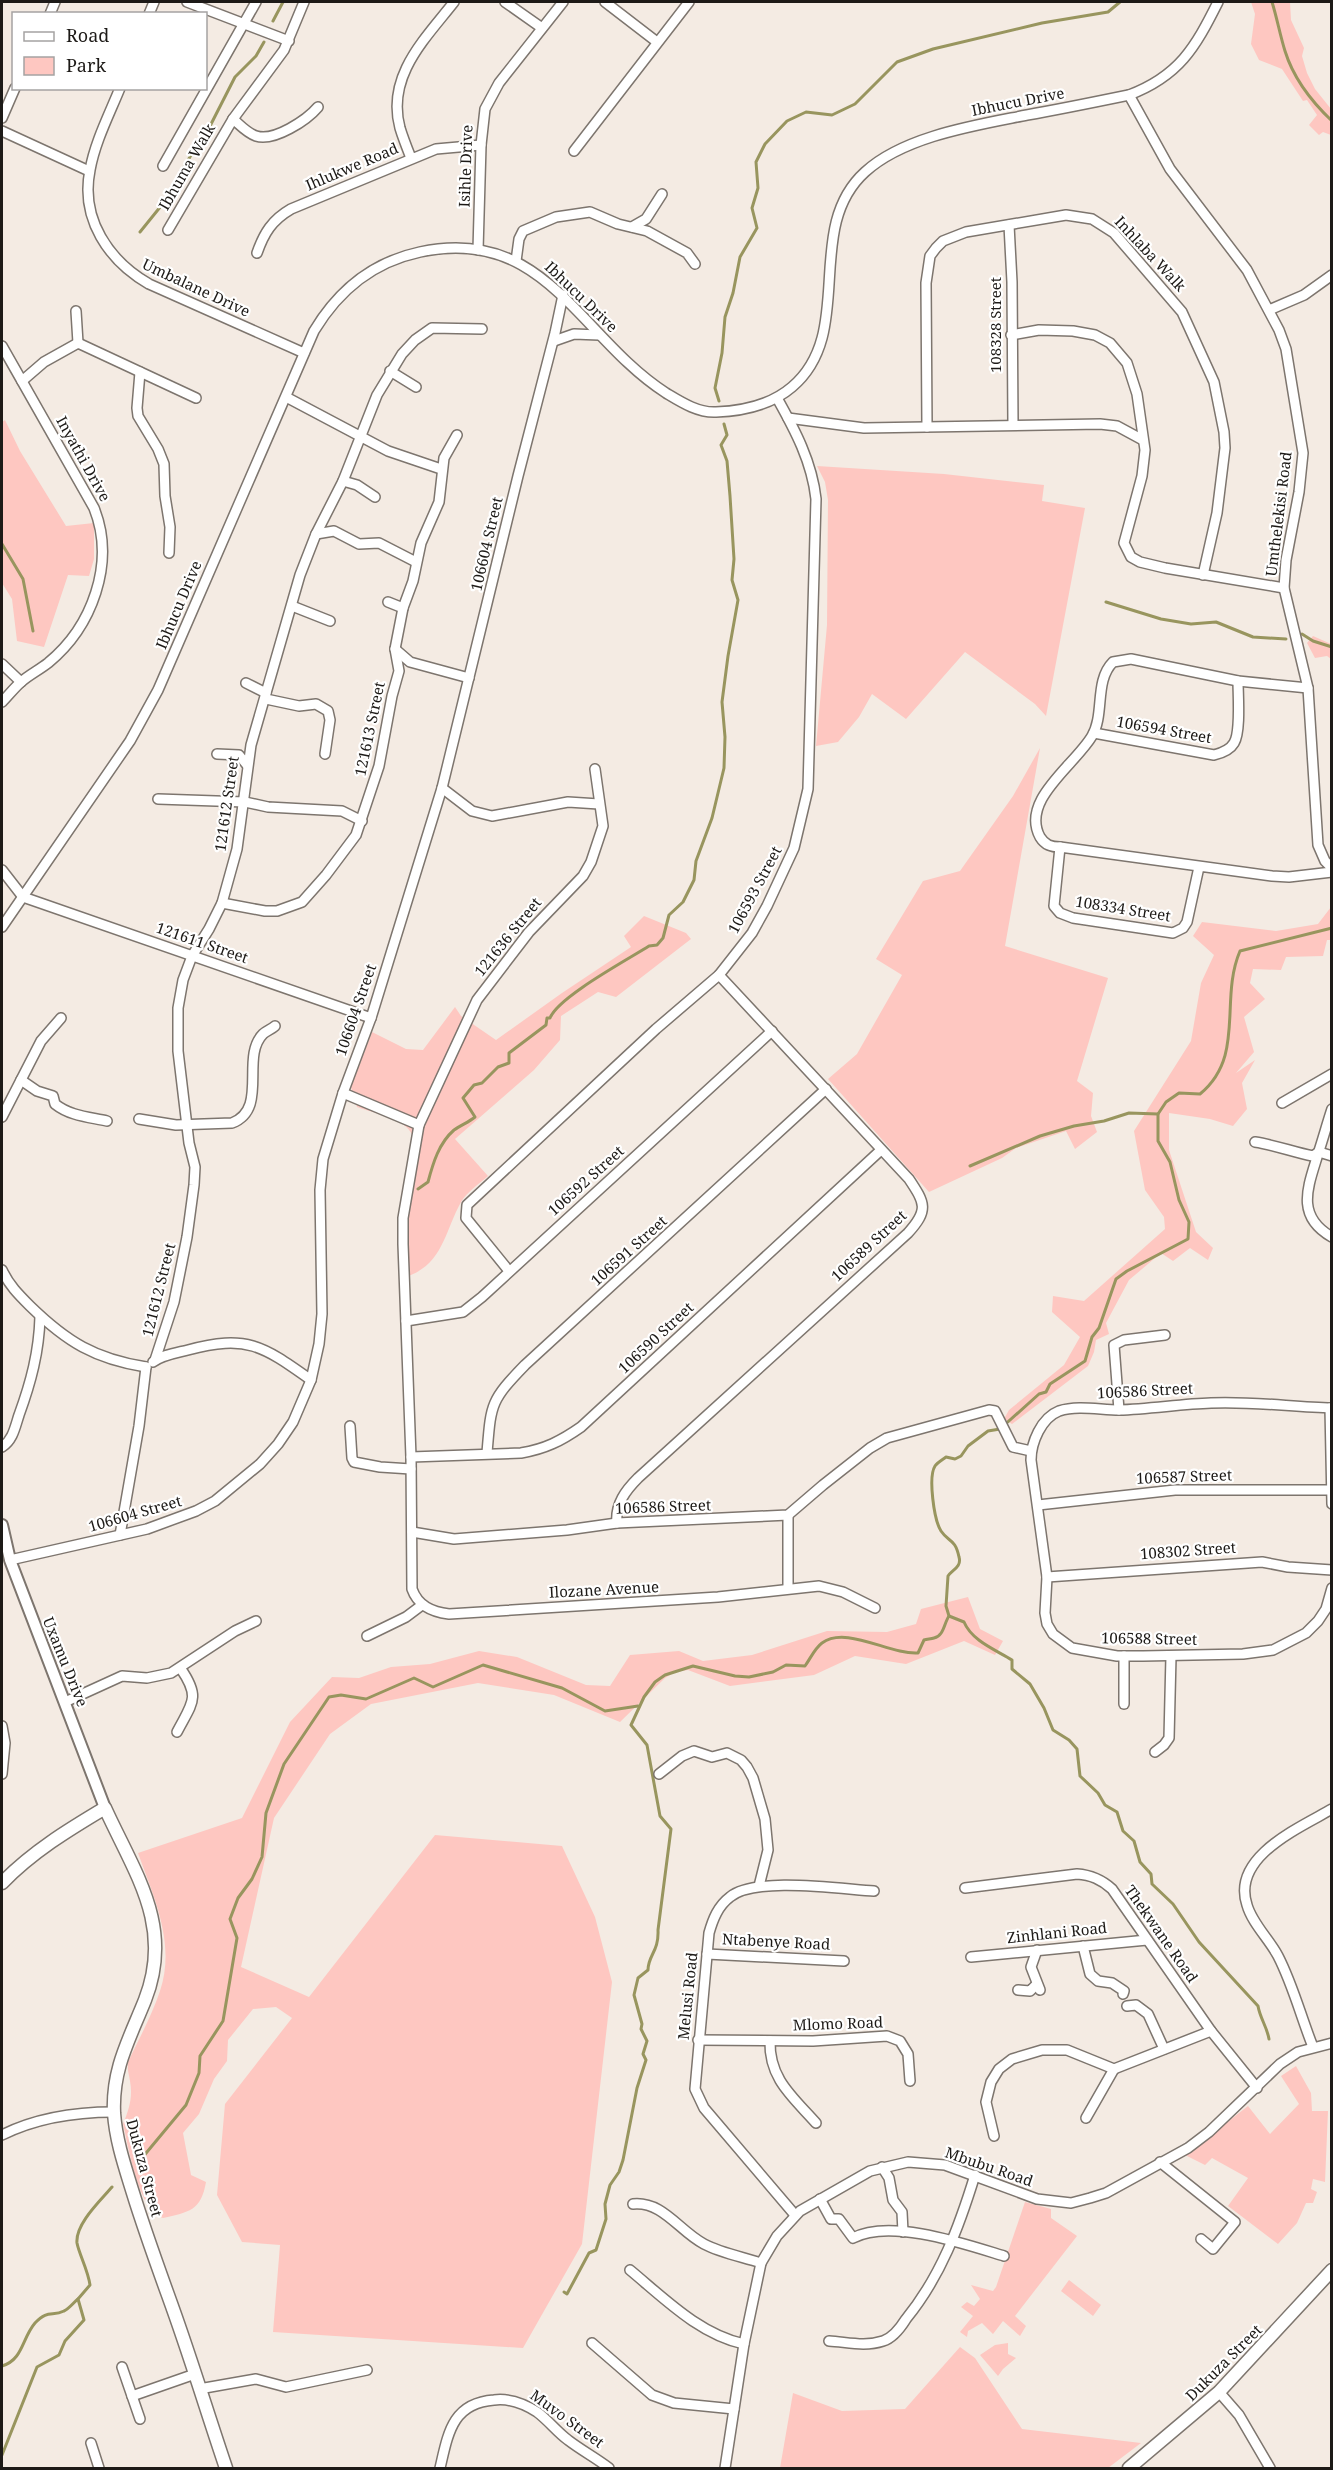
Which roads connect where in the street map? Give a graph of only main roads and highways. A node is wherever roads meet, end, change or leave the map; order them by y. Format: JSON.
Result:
{"nodes":[{"id":1,"x":2,"y":1882,"type":"edge"},
{"id":2,"x":1332,"y":2270,"type":"edge"},
{"id":3,"x":1129,"y":2468,"type":"edge"},
{"id":4,"x":226,"y":2469,"type":"edge"}],
"edges":[{"from":1,"to":4,"type":"main road","name":"Dukuza Street"},
{"from":2,"to":3,"type":"main road","name":"Dukuza Street"}]}
